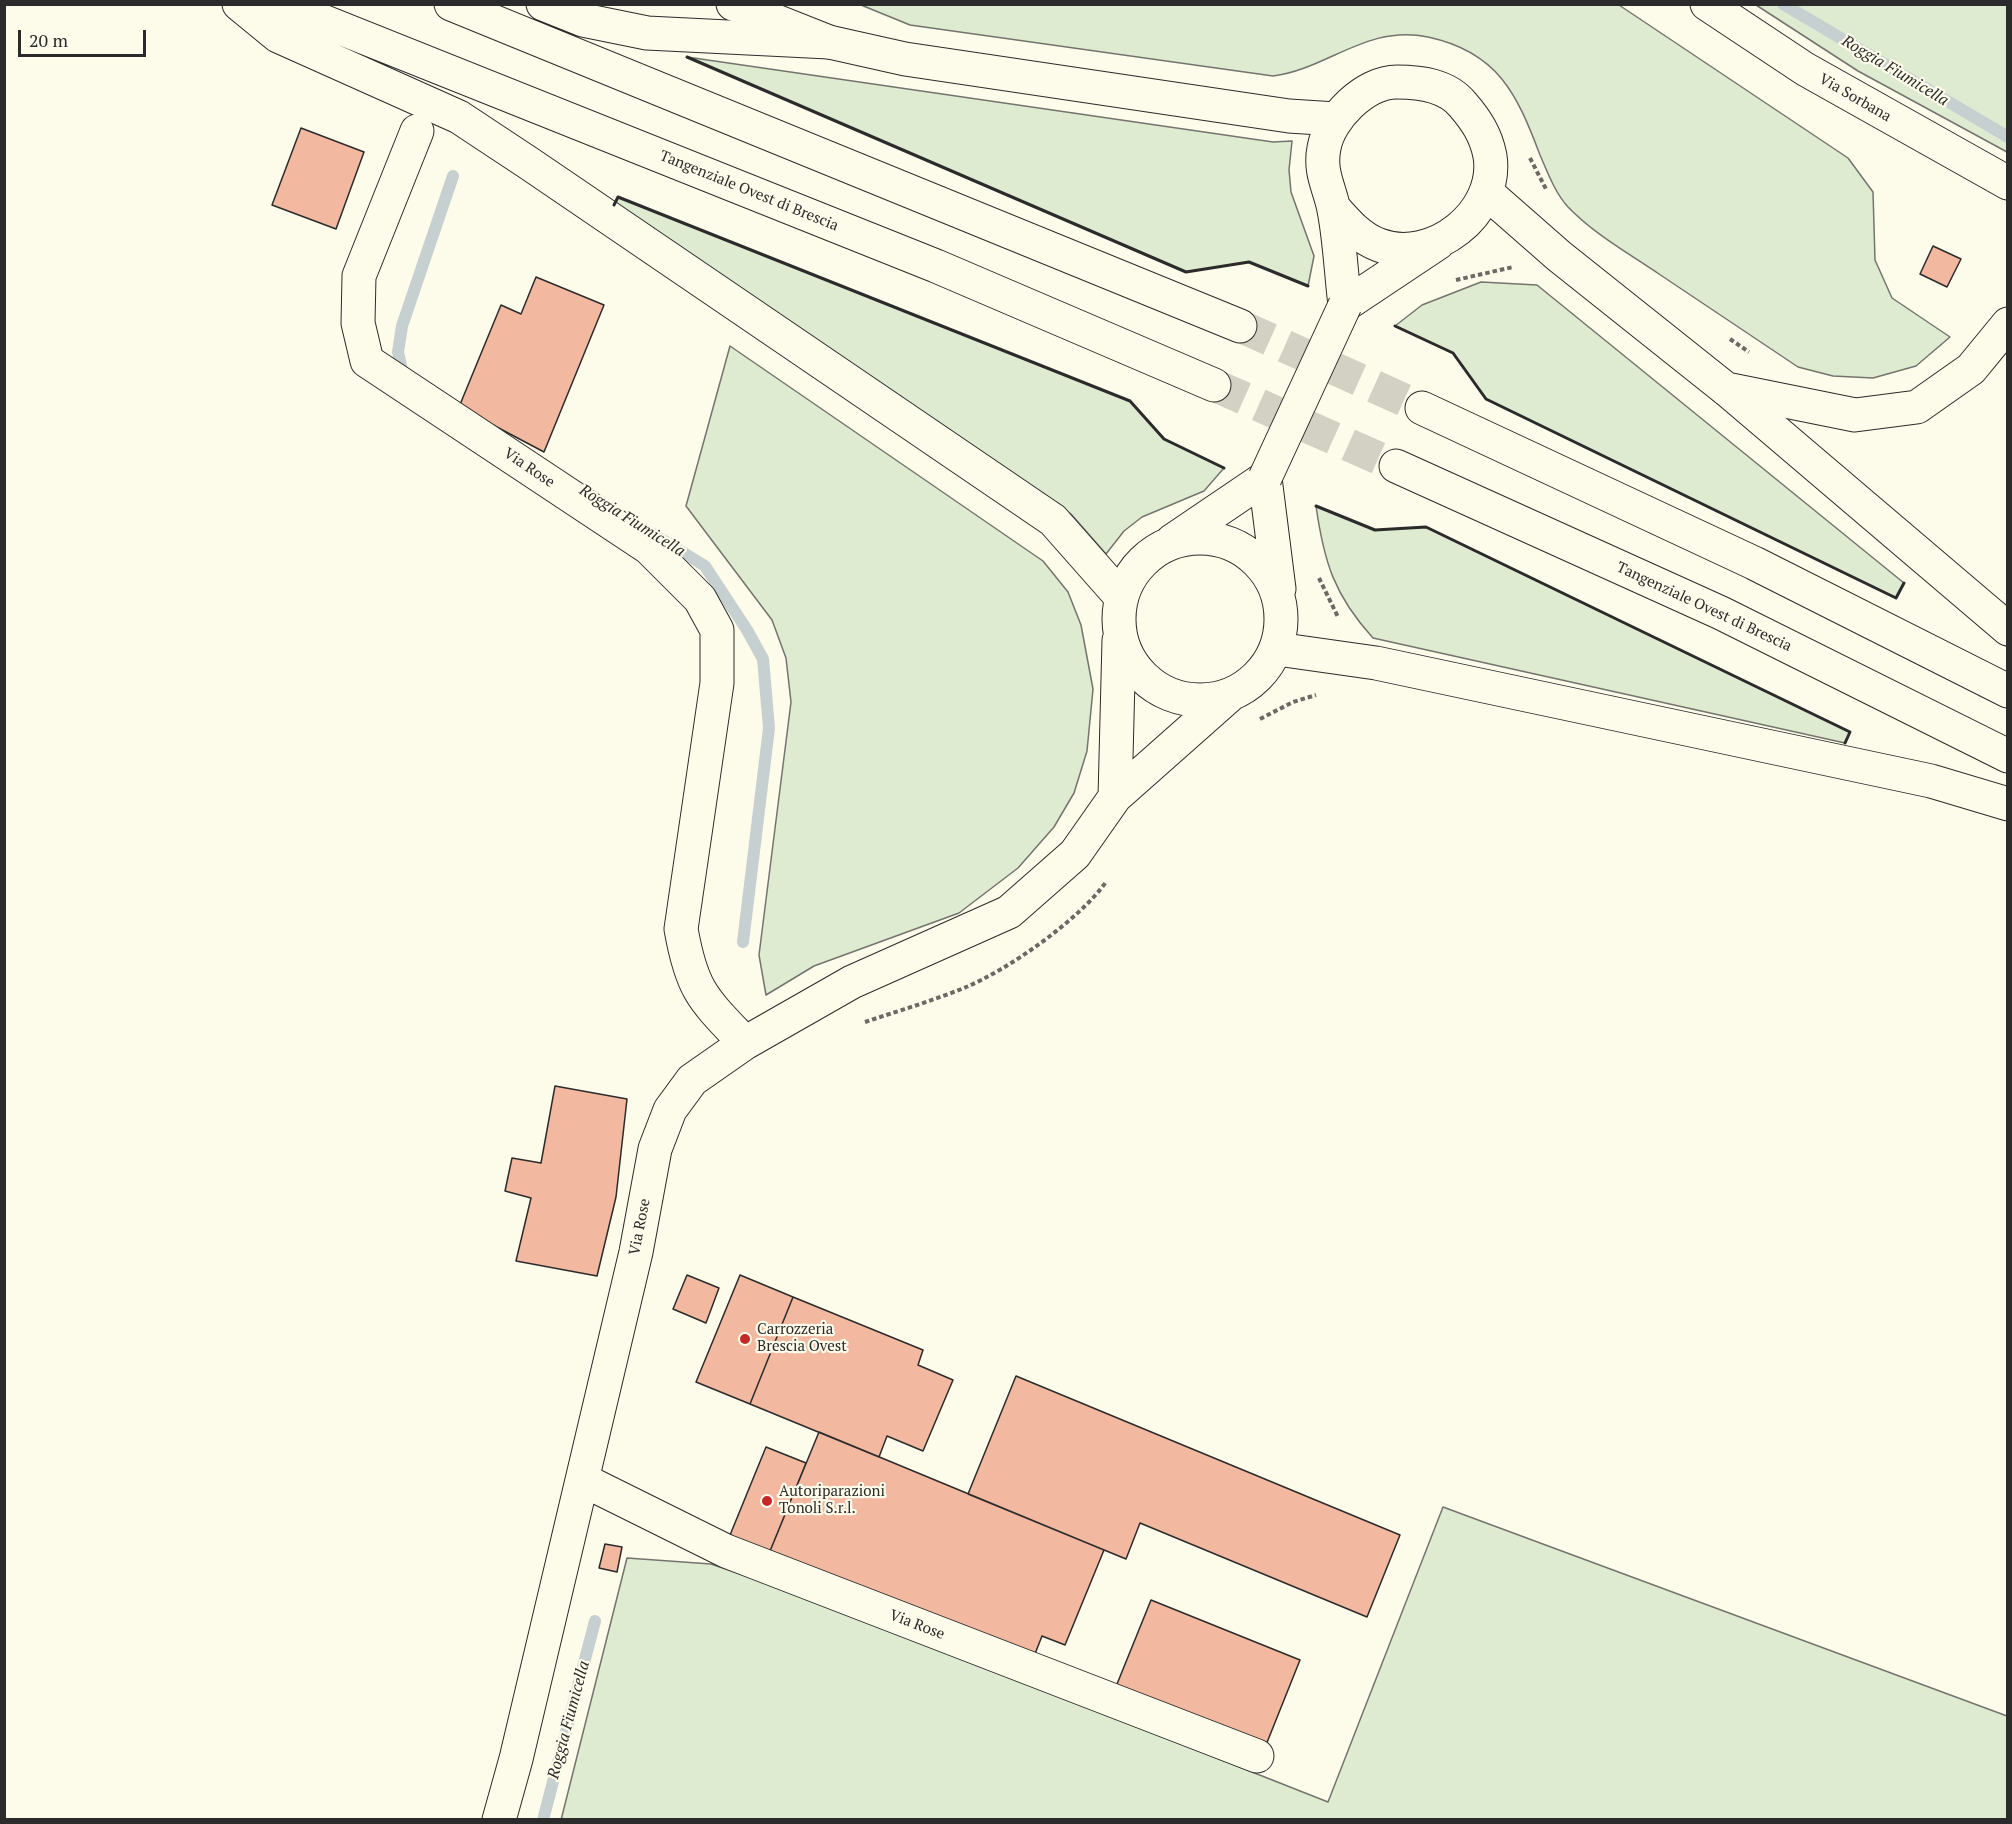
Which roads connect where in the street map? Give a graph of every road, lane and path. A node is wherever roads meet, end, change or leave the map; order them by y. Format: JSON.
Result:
{"nodes":[{"id":1,"x":239,"y":4,"type":"edge"},
{"id":2,"x":280,"y":4,"type":"edge"},
{"id":3,"x":451,"y":4,"type":"edge"},
{"id":4,"x":543,"y":4,"type":"edge"},
{"id":5,"x":733,"y":4,"type":"edge"},
{"id":6,"x":1707,"y":4,"type":"edge"},
{"id":7,"x":829,"y":42,"type":"junction"},
{"id":8,"x":1336,"y":119,"type":"junction"},
{"id":9,"x":417,"y":131,"type":"dead end"},
{"id":10,"x":2007,"y":183,"type":"edge"},
{"id":11,"x":1486,"y":192,"type":"junction"},
{"id":12,"x":1334,"y":208,"type":"junction"},
{"id":13,"x":1438,"y":243,"type":"junction"},
{"id":14,"x":1546,"y":244,"type":"junction"},
{"id":15,"x":1447,"y":282,"type":"dead end"},
{"id":16,"x":1345,"y":305,"type":"junction"},
{"id":17,"x":2007,"y":324,"type":"edge"},
{"id":18,"x":1240,"y":326,"type":"tunnel mouth"},
{"id":19,"x":1214,"y":385,"type":"tunnel mouth"},
{"id":20,"x":1726,"y":389,"type":"junction"},
{"id":21,"x":1422,"y":408,"type":"tunnel mouth"},
{"id":22,"x":1396,"y":466,"type":"tunnel mouth"},
{"id":23,"x":1265,"y":478,"type":"junction"},
{"id":24,"x":1168,"y":544,"type":"junction"},
{"id":25,"x":1121,"y":597,"type":"junction"},
{"id":26,"x":1282,"y":609,"type":"junction"},
{"id":27,"x":2007,"y":629,"type":"edge"},
{"id":28,"x":1120,"y":634,"type":"junction"},
{"id":29,"x":1277,"y":649,"type":"junction"},
{"id":30,"x":2007,"y":691,"type":"edge"},
{"id":31,"x":1229,"y":696,"type":"junction"},
{"id":32,"x":2007,"y":756,"type":"edge"},
{"id":33,"x":1115,"y":797,"type":"junction"},
{"id":34,"x":2007,"y":804,"type":"edge"},
{"id":35,"x":745,"y":1043,"type":"junction"},
{"id":36,"x":583,"y":1480,"type":"junction"},
{"id":37,"x":1257,"y":1756,"type":"dead end"},
{"id":38,"x":499,"y":1820,"type":"edge"}],
"edges":[{"from":1,"to":25,"type":"main road"},
{"from":2,"to":19,"type":"main road","name":"Tangenziale Ovest di Brescia"},
{"from":3,"to":18,"type":"main road"},
{"from":4,"to":7,"type":"main road"},
{"from":5,"to":7,"type":"main road"},
{"from":6,"to":10,"type":"main road","name":"Via Sorbana"},
{"from":7,"to":8,"type":"main road"},
{"from":8,"to":11,"type":"main road"},
{"from":8,"to":12,"type":"main road"},
{"from":9,"to":35,"type":"main road","name":"Via Rose"},
{"from":11,"to":13,"type":"main road"},
{"from":11,"to":14,"type":"main road"},
{"from":12,"to":13,"type":"main road"},
{"from":12,"to":16,"type":"main road"},
{"from":13,"to":16,"type":"main road"},
{"from":14,"to":15,"type":"path"},
{"from":14,"to":20,"type":"main road"},
{"from":16,"to":23,"type":"main road","bridge":true},
{"from":17,"to":20,"type":"main road"},
{"from":20,"to":27,"type":"main road"},
{"from":21,"to":30,"type":"main road"},
{"from":22,"to":32,"type":"main road","name":"Tangenziale Ovest di Brescia"},
{"from":23,"to":24,"type":"main road"},
{"from":23,"to":26,"type":"main road"},
{"from":24,"to":25,"type":"main road"},
{"from":24,"to":26,"type":"main road"},
{"from":25,"to":28,"type":"main road"},
{"from":26,"to":29,"type":"main road"},
{"from":28,"to":31,"type":"main road"},
{"from":28,"to":33,"type":"main road"},
{"from":29,"to":31,"type":"main road"},
{"from":29,"to":34,"type":"main road"},
{"from":31,"to":33,"type":"main road","name":"Via Rose"},
{"from":33,"to":35,"type":"main road","name":"Via Rose"},
{"from":35,"to":36,"type":"main road","name":"Via Rose"},
{"from":36,"to":37,"type":"main road","name":"Via Rose"},
{"from":36,"to":38,"type":"main road","name":"Via Rose"}]}
